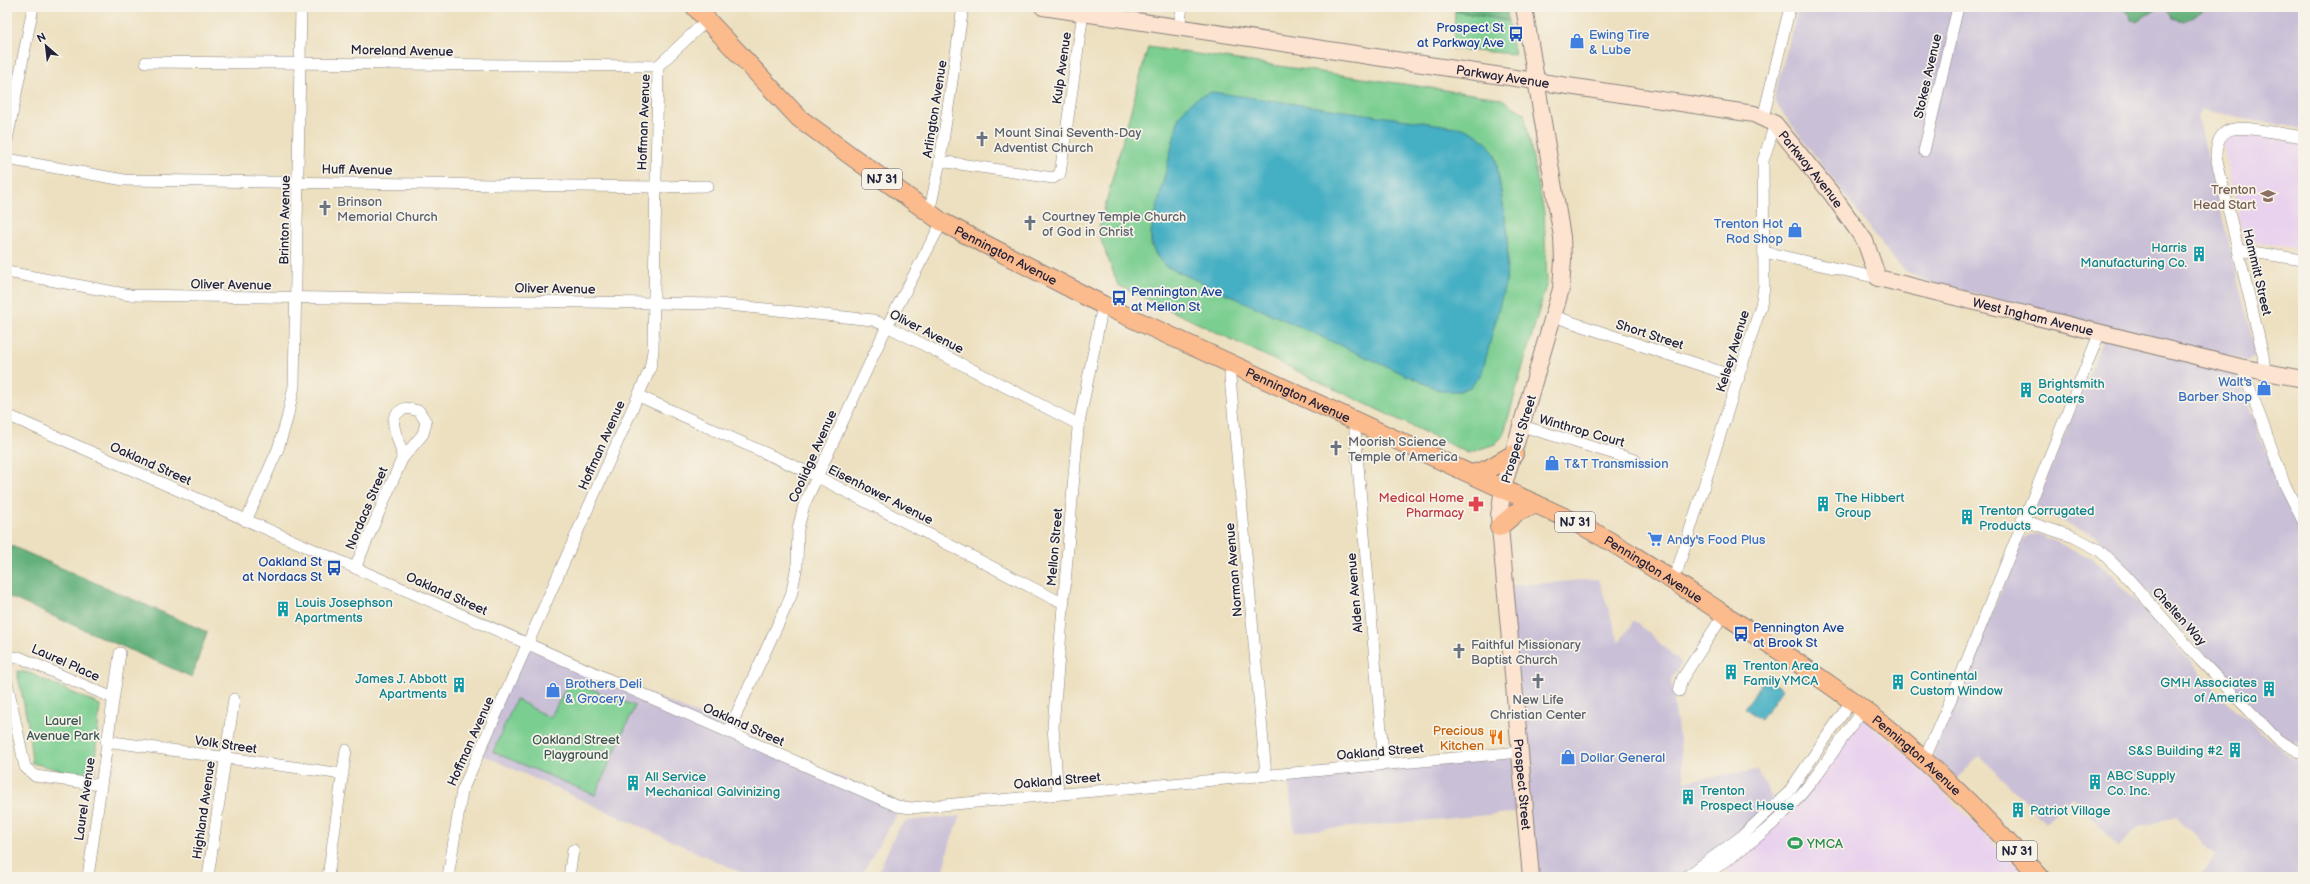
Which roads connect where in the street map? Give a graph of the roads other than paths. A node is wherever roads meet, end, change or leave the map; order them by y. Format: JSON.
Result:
{"nodes":[{"id":1,"x":32,"y":7,"type":"edge"},
{"id":2,"x":301,"y":7,"type":"edge"},
{"id":3,"x":695,"y":7,"type":"edge"},
{"id":4,"x":963,"y":7,"type":"edge"},
{"id":5,"x":1043,"y":7,"type":"edge"},
{"id":6,"x":1182,"y":7,"type":"edge"},
{"id":7,"x":1524,"y":7,"type":"edge"},
{"id":8,"x":1790,"y":7,"type":"edge"},
{"id":9,"x":1958,"y":7,"type":"edge"},
{"id":10,"x":1082,"y":13,"type":"junction"},
{"id":11,"x":707,"y":20,"type":"junction"},
{"id":12,"x":1179,"y":28,"type":"junction"},
{"id":13,"x":146,"y":62,"type":"dead end"},
{"id":14,"x":300,"y":63,"type":"junction"},
{"id":15,"x":658,"y":66,"type":"junction"},
{"id":16,"x":1536,"y":81,"type":"junction"},
{"id":17,"x":1769,"y":121,"type":"junction"},
{"id":18,"x":2303,"y":137,"type":"edge"},
{"id":19,"x":7,"y":140,"type":"edge"},
{"id":20,"x":1924,"y":152,"type":"dead end"},
{"id":21,"x":7,"y":159,"type":"edge"},
{"id":22,"x":940,"y":161,"type":"junction"},
{"id":23,"x":298,"y":182,"type":"junction"},
{"id":24,"x":708,"y":186,"type":"dead end"},
{"id":25,"x":655,"y":187,"type":"junction"},
{"id":26,"x":936,"y":218,"type":"junction"},
{"id":27,"x":2239,"y":250,"type":"junction"},
{"id":28,"x":1764,"y":252,"type":"junction"},
{"id":29,"x":2303,"y":260,"type":"edge"},
{"id":30,"x":7,"y":272,"type":"edge"},
{"id":31,"x":1878,"y":278,"type":"junction"},
{"id":32,"x":296,"y":299,"type":"junction"},
{"id":33,"x":654,"y":304,"type":"junction"},
{"id":34,"x":1103,"y":305,"type":"junction"},
{"id":35,"x":1553,"y":316,"type":"junction"},
{"id":36,"x":887,"y":326,"type":"junction"},
{"id":37,"x":2100,"y":332,"type":"junction"},
{"id":38,"x":1231,"y":364,"type":"junction"},
{"id":39,"x":2242,"y":367,"type":"junction"},
{"id":40,"x":2265,"y":372,"type":"junction"},
{"id":41,"x":1739,"y":378,"type":"junction"},
{"id":42,"x":2303,"y":379,"type":"edge"},
{"id":43,"x":638,"y":396,"type":"junction"},
{"id":44,"x":7,"y":415,"type":"edge"},
{"id":45,"x":1354,"y":420,"type":"junction"},
{"id":46,"x":1078,"y":424,"type":"junction"},
{"id":47,"x":1522,"y":426,"type":"junction"},
{"id":48,"x":1514,"y":454,"type":"junction"},
{"id":49,"x":402,"y":459,"type":"dead end"},
{"id":50,"x":1635,"y":460,"type":"dead end"},
{"id":51,"x":1472,"y":474,"type":"junction"},
{"id":52,"x":816,"y":476,"type":"junction"},
{"id":53,"x":1503,"y":488,"type":"junction"},
{"id":54,"x":1536,"y":504,"type":"junction"},
{"id":55,"x":2022,"y":520,"type":"junction"},
{"id":56,"x":246,"y":521,"type":"junction"},
{"id":57,"x":2303,"y":521,"type":"edge"},
{"id":58,"x":1499,"y":527,"type":"junction"},
{"id":59,"x":355,"y":568,"type":"junction"},
{"id":60,"x":1672,"y":579,"type":"junction"},
{"id":61,"x":1064,"y":602,"type":"junction"},
{"id":62,"x":1724,"y":614,"type":"junction"},
{"id":63,"x":528,"y":645,"type":"junction"},
{"id":64,"x":120,"y":653,"type":"dead end"},
{"id":65,"x":7,"y":658,"type":"edge"},
{"id":66,"x":7,"y":682,"type":"edge"},
{"id":67,"x":1679,"y":691,"type":"dead end"},
{"id":68,"x":113,"y":698,"type":"junction"},
{"id":69,"x":234,"y":699,"type":"dead end"},
{"id":70,"x":1857,"y":704,"type":"junction"},
{"id":71,"x":728,"y":732,"type":"junction"},
{"id":72,"x":106,"y":741,"type":"junction"},
{"id":73,"x":346,"y":750,"type":"dead end"},
{"id":74,"x":1520,"y":752,"type":"junction"},
{"id":75,"x":2303,"y":754,"type":"edge"},
{"id":76,"x":225,"y":758,"type":"junction"},
{"id":77,"x":1924,"y":760,"type":"junction"},
{"id":78,"x":1384,"y":764,"type":"junction"},
{"id":79,"x":342,"y":774,"type":"junction"},
{"id":80,"x":1266,"y":775,"type":"junction"},
{"id":81,"x":100,"y":785,"type":"junction"},
{"id":82,"x":1058,"y":794,"type":"junction"},
{"id":83,"x":573,"y":850,"type":"dead end"},
{"id":84,"x":88,"y":877,"type":"edge"},
{"id":85,"x":208,"y":877,"type":"edge"},
{"id":86,"x":328,"y":877,"type":"edge"},
{"id":87,"x":448,"y":877,"type":"edge"},
{"id":88,"x":569,"y":877,"type":"edge"},
{"id":89,"x":1531,"y":877,"type":"edge"},
{"id":90,"x":1686,"y":877,"type":"edge"},
{"id":91,"x":1703,"y":877,"type":"edge"},
{"id":92,"x":2040,"y":877,"type":"edge"}],
"edges":[{"from":1,"to":19,"type":"street"},
{"from":2,"to":14,"type":"street","name":"Brinton Avenue"},
{"from":3,"to":11,"type":"main road","name":"Pennington Avenue","number":"NJ 31"},
{"from":4,"to":22,"type":"street","name":"Arlington Avenue"},
{"from":5,"to":10,"type":"street","name":"Parkway Avenue"},
{"from":6,"to":12,"type":"street"},
{"from":7,"to":16,"type":"street","name":"Prospect Street"},
{"from":8,"to":17,"type":"street","name":"Kelsey Avenue"},
{"from":9,"to":20,"type":"street","name":"Stokes Avenue"},
{"from":10,"to":12,"type":"street","name":"Parkway Avenue"},
{"from":10,"to":22,"type":"street","name":"Kulp Avenue"},
{"from":11,"to":15,"type":"street","name":"Hoffman Avenue"},
{"from":11,"to":26,"type":"main road","name":"Pennington Avenue","number":"NJ 31"},
{"from":12,"to":16,"type":"street","name":"Parkway Avenue"},
{"from":13,"to":14,"type":"street","name":"Moreland Avenue"},
{"from":14,"to":15,"type":"street","name":"Moreland Avenue"},
{"from":14,"to":23,"type":"street","name":"Brinton Avenue"},
{"from":15,"to":25,"type":"street","name":"Hoffman Avenue"},
{"from":16,"to":17,"type":"street","name":"Parkway Avenue"},
{"from":16,"to":35,"type":"street","name":"Prospect Street"},
{"from":17,"to":28,"type":"street","name":"Kelsey Avenue"},
{"from":17,"to":31,"type":"street","name":"Parkway Avenue"},
{"from":18,"to":27,"type":"street","name":"Hammitt Street"},
{"from":21,"to":23,"type":"street","name":"Huff Avenue"},
{"from":22,"to":26,"type":"street","name":"Arlington Avenue"},
{"from":23,"to":25,"type":"street","name":"Huff Avenue"},
{"from":23,"to":32,"type":"street","name":"Brinton Avenue"},
{"from":24,"to":25,"type":"street","name":"Huff Avenue"},
{"from":25,"to":33,"type":"street","name":"Hoffman Avenue"},
{"from":26,"to":34,"type":"main road","name":"Pennington Avenue","number":"NJ 31"},
{"from":26,"to":36,"type":"street","name":"Coolidge Avenue"},
{"from":27,"to":29,"type":"street"},
{"from":27,"to":40,"type":"street","name":"Hammitt Street"},
{"from":28,"to":31,"type":"street","name":"West Ingham Avenue"},
{"from":28,"to":41,"type":"street","name":"Kelsey Avenue"},
{"from":30,"to":32,"type":"street","name":"Oliver Avenue"},
{"from":31,"to":37,"type":"street","name":"West Ingham Avenue"},
{"from":32,"to":33,"type":"street","name":"Oliver Avenue"},
{"from":32,"to":56,"type":"street","name":"Brinton Avenue"},
{"from":33,"to":36,"type":"street","name":"Oliver Avenue"},
{"from":33,"to":43,"type":"street","name":"Hoffman Avenue"},
{"from":34,"to":38,"type":"main road","name":"Pennington Avenue","number":"NJ 31"},
{"from":34,"to":46,"type":"street","name":"Mellon Street"},
{"from":35,"to":41,"type":"street","name":"Short Street"},
{"from":35,"to":47,"type":"street","name":"Prospect Street"},
{"from":36,"to":46,"type":"street","name":"Oliver Avenue"},
{"from":36,"to":52,"type":"street","name":"Coolidge Avenue"},
{"from":37,"to":39,"type":"street","name":"West Ingham Avenue"},
{"from":37,"to":55,"type":"street"},
{"from":38,"to":45,"type":"main road","name":"Pennington Avenue","number":"NJ 31"},
{"from":38,"to":80,"type":"street","name":"Norman Avenue"},
{"from":39,"to":40,"type":"street","name":"West Ingham Avenue"},
{"from":39,"to":57,"type":"street"},
{"from":40,"to":42,"type":"street","name":"West Ingham Avenue"},
{"from":41,"to":60,"type":"street","name":"Kelsey Avenue"},
{"from":43,"to":52,"type":"street","name":"Eisenhower Avenue"},
{"from":43,"to":63,"type":"street","name":"Hoffman Avenue"},
{"from":44,"to":56,"type":"street","name":"Oakland Street"},
{"from":45,"to":51,"type":"main road","name":"Pennington Avenue","number":"NJ 31"},
{"from":45,"to":78,"type":"street","name":"Alden Avenue"},
{"from":46,"to":61,"type":"street","name":"Mellon Street"},
{"from":47,"to":48,"type":"street","name":"Prospect Street"},
{"from":47,"to":50,"type":"street","name":"Winthrop Court"},
{"from":48,"to":51,"type":"main road"},
{"from":48,"to":53,"type":"street","name":"Prospect Street"},
{"from":49,"to":59,"type":"street","name":"Nordacs Street"},
{"from":51,"to":53,"type":"main road","name":"Pennington Avenue","number":"NJ 31"},
{"from":52,"to":61,"type":"street","name":"Eisenhower Avenue"},
{"from":52,"to":71,"type":"street","name":"Coolidge Avenue"},
{"from":53,"to":54,"type":"main road","name":"Pennington Avenue","number":"NJ 31"},
{"from":53,"to":58,"type":"street","name":"Prospect Street"},
{"from":54,"to":58,"type":"main road"},
{"from":54,"to":60,"type":"main road","name":"Pennington Avenue","number":"NJ 31"},
{"from":55,"to":75,"type":"street","name":"Chelten Way"},
{"from":55,"to":77,"type":"street"},
{"from":56,"to":59,"type":"street","name":"Oakland Street"},
{"from":58,"to":74,"type":"street","name":"Prospect Street"},
{"from":59,"to":63,"type":"street","name":"Oakland Street"},
{"from":60,"to":62,"type":"main road","name":"Pennington Avenue","number":"NJ 31"},
{"from":61,"to":82,"type":"street","name":"Mellon Street"},
{"from":62,"to":67,"type":"street"},
{"from":62,"to":70,"type":"main road","name":"Pennington Avenue","number":"NJ 31"},
{"from":63,"to":71,"type":"street","name":"Oakland Street"},
{"from":63,"to":87,"type":"street","name":"Hoffman Avenue"},
{"from":64,"to":68,"type":"street","name":"Laurel Avenue"},
{"from":65,"to":68,"type":"street","name":"Laurel Place"},
{"from":66,"to":81,"type":"street"},
{"from":68,"to":72,"type":"street","name":"Laurel Avenue"},
{"from":69,"to":76,"type":"street","name":"Highland Avenue"},
{"from":70,"to":77,"type":"main road","name":"Pennington Avenue","number":"NJ 31"},
{"from":70,"to":90,"type":"street"},
{"from":70,"to":91,"type":"street"},
{"from":71,"to":82,"type":"street","name":"Oakland Street"},
{"from":72,"to":76,"type":"street","name":"Volk Street"},
{"from":72,"to":81,"type":"street","name":"Laurel Avenue"},
{"from":73,"to":79,"type":"street"},
{"from":74,"to":78,"type":"street","name":"Oakland Street"},
{"from":74,"to":89,"type":"street","name":"Prospect Street"},
{"from":76,"to":79,"type":"street","name":"Volk Street"},
{"from":76,"to":85,"type":"street","name":"Highland Avenue"},
{"from":77,"to":92,"type":"main road","name":"Pennington Avenue","number":"NJ 31"},
{"from":78,"to":80,"type":"street","name":"Oakland Street"},
{"from":79,"to":86,"type":"street"},
{"from":80,"to":82,"type":"street","name":"Oakland Street"},
{"from":81,"to":84,"type":"street","name":"Laurel Avenue"},
{"from":83,"to":88,"type":"street"}]}
